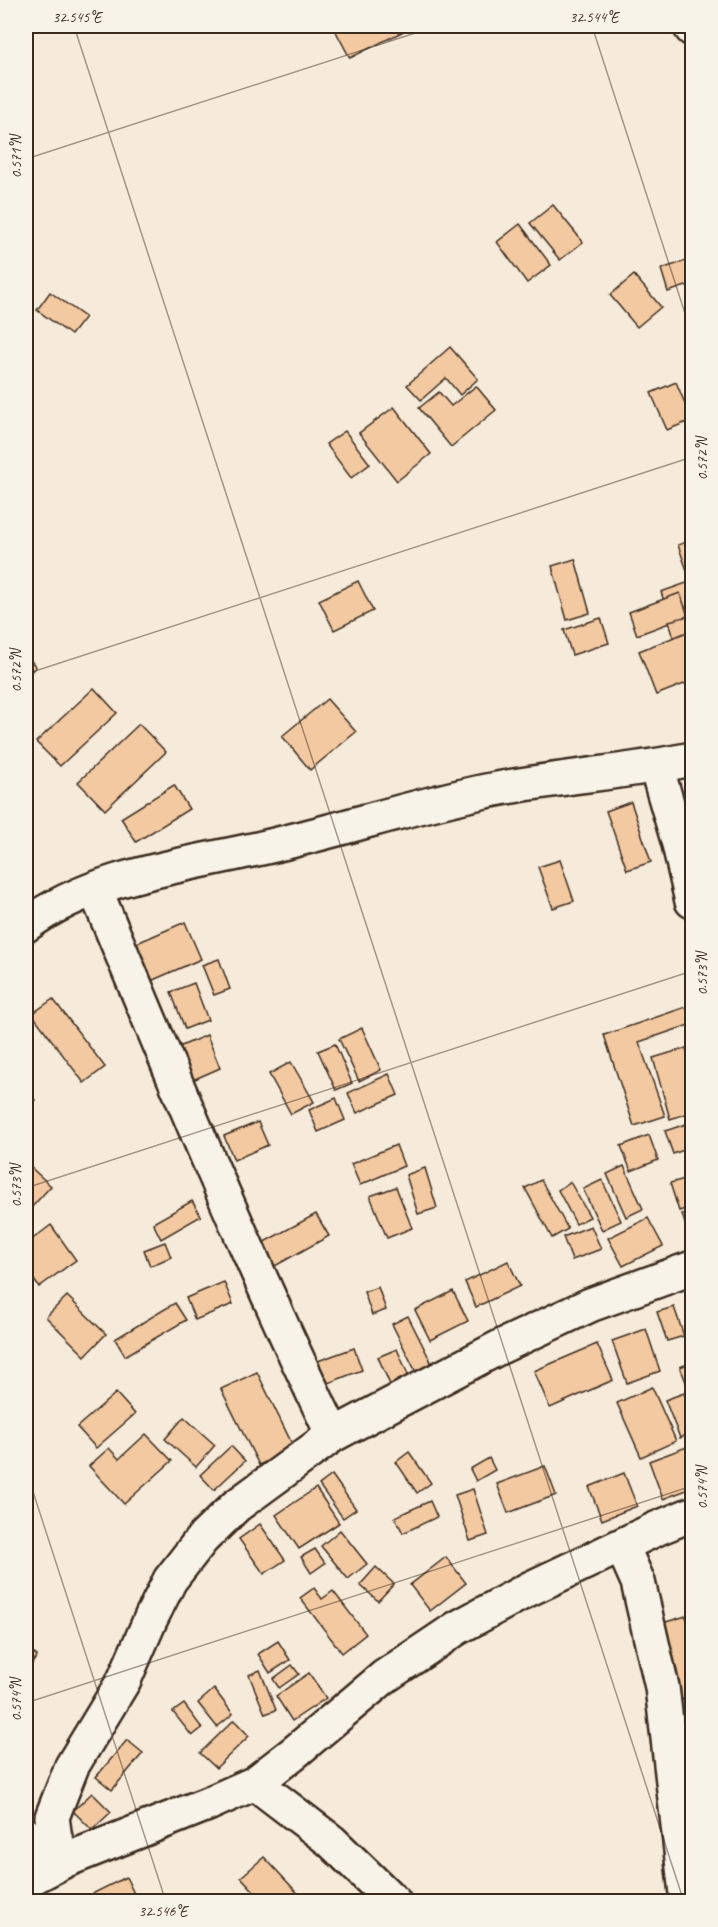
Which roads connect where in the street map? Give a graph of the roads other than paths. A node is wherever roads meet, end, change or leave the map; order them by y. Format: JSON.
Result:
{"nodes":[{"id":1,"x":693,"y":759,"type":"edge"},
{"id":2,"x":656,"y":766,"type":"junction"},
{"id":3,"x":95,"y":889,"type":"junction"},
{"id":4,"x":693,"y":901,"type":"edge"},
{"id":5,"x":26,"y":925,"type":"edge"},
{"id":6,"x":693,"y":1268,"type":"edge"},
{"id":7,"x":333,"y":1436,"type":"junction"},
{"id":8,"x":693,"y":1514,"type":"edge"},
{"id":9,"x":621,"y":1546,"type":"junction"},
{"id":10,"x":255,"y":1783,"type":"junction"},
{"id":11,"x":26,"y":1835,"type":"edge"},
{"id":12,"x":45,"y":1870,"type":"edge"},
{"id":13,"x":394,"y":1902,"type":"edge"},
{"id":14,"x":687,"y":1902,"type":"edge"}],
"edges":[{"from":1,"to":2,"type":"street"},
{"from":2,"to":3,"type":"street"},
{"from":2,"to":4,"type":"street"},
{"from":3,"to":5,"type":"street"},
{"from":3,"to":7,"type":"street"},
{"from":6,"to":7,"type":"street"},
{"from":7,"to":12,"type":"street"},
{"from":8,"to":9,"type":"street"},
{"from":9,"to":10,"type":"street"},
{"from":9,"to":14,"type":"street"},
{"from":10,"to":12,"type":"street"},
{"from":10,"to":13,"type":"street"},
{"from":11,"to":12,"type":"street"}]}
